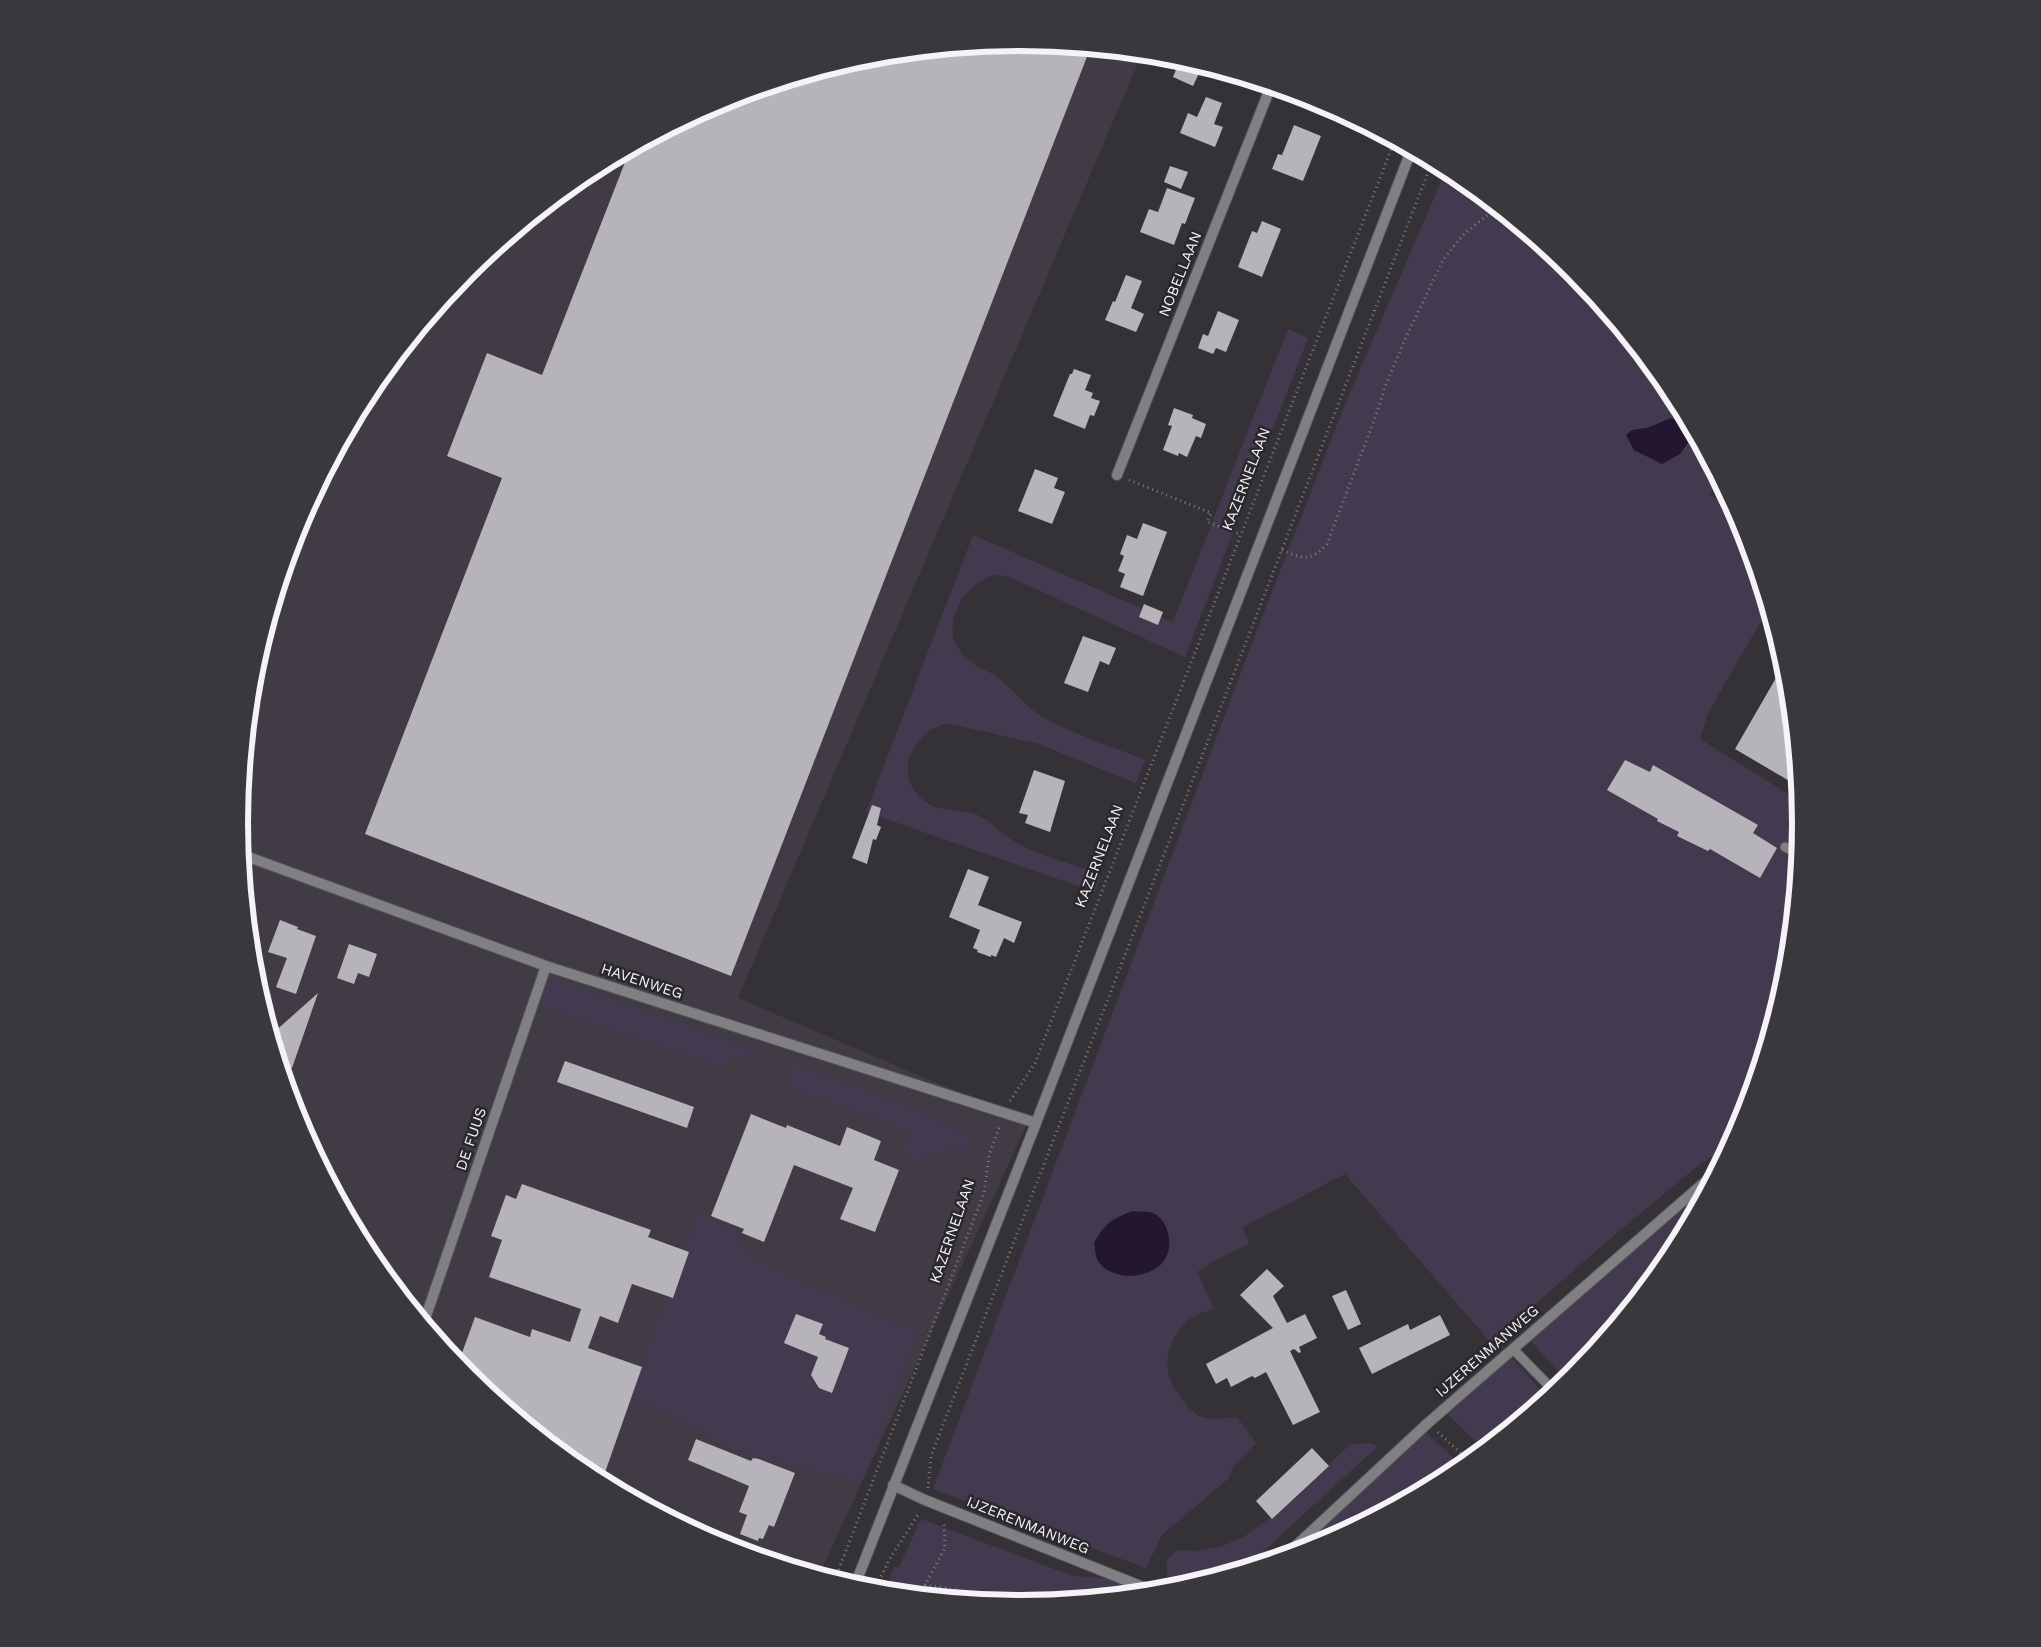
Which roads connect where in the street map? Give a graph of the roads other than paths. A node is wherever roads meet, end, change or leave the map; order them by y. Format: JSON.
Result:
{"nodes":[{"id":1,"x":1269,"y":92,"type":"edge"},
{"id":2,"x":1409,"y":156,"type":"edge"},
{"id":3,"x":1116,"y":475,"type":"road end"},
{"id":4,"x":1785,"y":847,"type":"dead end"},
{"id":5,"x":1792,"y":851,"type":"edge"},
{"id":6,"x":249,"y":857,"type":"edge"},
{"id":7,"x":546,"y":966,"type":"junction"},
{"id":8,"x":1036,"y":1123,"type":"junction"},
{"id":9,"x":1703,"y":1183,"type":"edge"},
{"id":10,"x":426,"y":1316,"type":"edge"},
{"id":11,"x":1513,"y":1349,"type":"junction"},
{"id":12,"x":1549,"y":1386,"type":"edge"},
{"id":13,"x":893,"y":1485,"type":"junction"},
{"id":14,"x":1298,"y":1544,"type":"edge"},
{"id":15,"x":858,"y":1578,"type":"edge"},
{"id":16,"x":1139,"y":1586,"type":"edge"}],
"edges":[{"from":1,"to":3,"type":"street","name":"NOBELLAAN"},
{"from":2,"to":8,"type":"street"},
{"from":4,"to":5,"type":"lane"},
{"from":6,"to":7,"type":"street","name":"HAVENWEG"},
{"from":7,"to":8,"type":"street","name":"HAVENWEG"},
{"from":7,"to":10,"type":"street","name":"DE FUUS"},
{"from":8,"to":13,"type":"street"},
{"from":9,"to":11,"type":"street","name":"IJZERENMANWEG"},
{"from":11,"to":12,"type":"lane"},
{"from":11,"to":14,"type":"street","name":"IJZERENMANWEG"},
{"from":13,"to":15,"type":"street"},
{"from":13,"to":16,"type":"street","name":"IJZERENMANWEG"}]}
